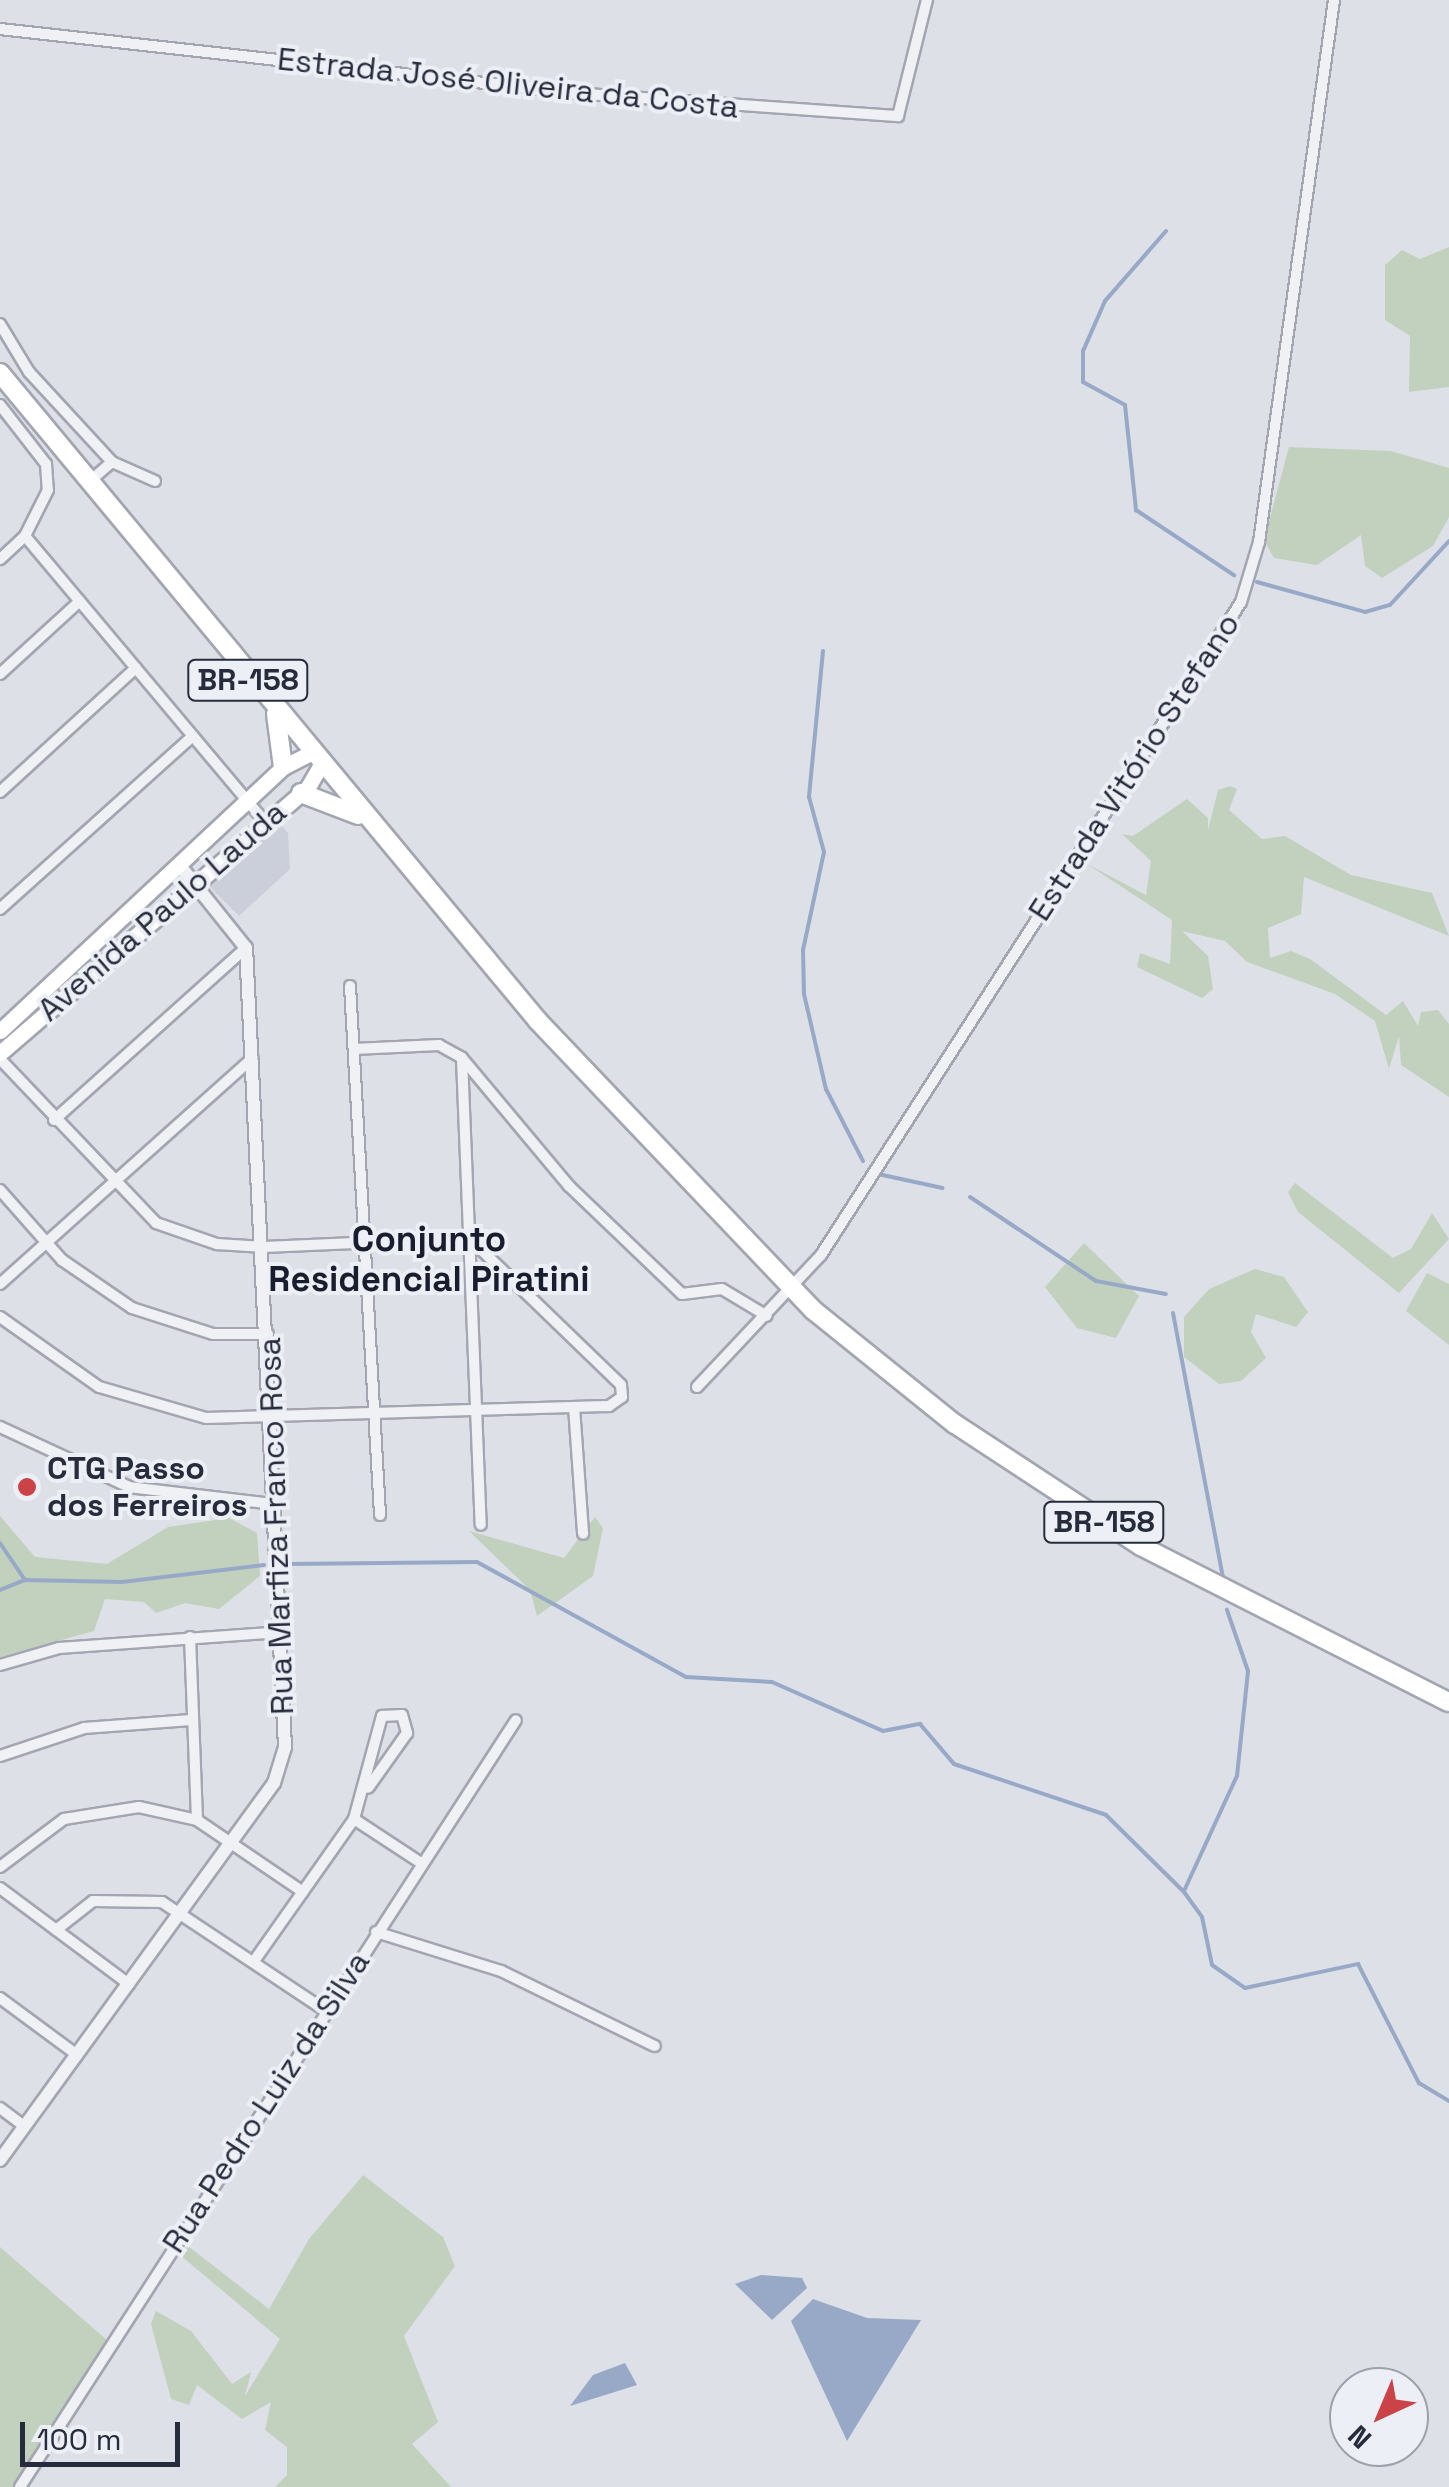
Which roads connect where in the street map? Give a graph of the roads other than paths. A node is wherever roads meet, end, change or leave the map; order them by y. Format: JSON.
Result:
{"nodes":[{"id":1,"x":927,"y":0,"type":"edge"},
{"id":2,"x":1334,"y":0,"type":"edge"},
{"id":3,"x":0,"y":29,"type":"edge"},
{"id":4,"x":0,"y":324,"type":"edge"},
{"id":5,"x":29,"y":372,"type":"junction"},
{"id":6,"x":6,"y":380,"type":"edge"},
{"id":7,"x":0,"y":405,"type":"edge"},
{"id":8,"x":112,"y":462,"type":"junction"},
{"id":9,"x":155,"y":481,"type":"dead end"},
{"id":10,"x":90,"y":482,"type":"junction"},
{"id":11,"x":26,"y":536,"type":"junction"},
{"id":12,"x":0,"y":559,"type":"edge"},
{"id":13,"x":80,"y":601,"type":"junction"},
{"id":14,"x":191,"y":602,"type":"junction"},
{"id":15,"x":136,"y":668,"type":"junction"},
{"id":16,"x":0,"y":674,"type":"edge"},
{"id":17,"x":276,"y":714,"type":"junction"},
{"id":18,"x":193,"y":736,"type":"junction"},
{"id":19,"x":317,"y":758,"type":"junction"},
{"id":20,"x":283,"y":767,"type":"junction"},
{"id":21,"x":0,"y":792,"type":"edge"},
{"id":22,"x":300,"y":793,"type":"junction"},
{"id":23,"x":251,"y":805,"type":"junction"},
{"id":24,"x":358,"y":815,"type":"junction"},
{"id":25,"x":262,"y":818,"type":"junction"},
{"id":26,"x":187,"y":874,"type":"junction"},
{"id":27,"x":419,"y":877,"type":"junction"},
{"id":28,"x":0,"y":909,"type":"edge"},
{"id":29,"x":246,"y":948,"type":"junction"},
{"id":30,"x":350,"y":986,"type":"dead end"},
{"id":31,"x":0,"y":1030,"type":"edge"},
{"id":32,"x":354,"y":1049,"type":"junction"},
{"id":33,"x":0,"y":1056,"type":"edge"},
{"id":34,"x":254,"y":1058,"type":"junction"},
{"id":35,"x":462,"y":1058,"type":"junction"},
{"id":36,"x":54,"y":1120,"type":"junction"},
{"id":37,"x":112,"y":1184,"type":"junction"},
{"id":38,"x":0,"y":1190,"type":"edge"},
{"id":39,"x":469,"y":1238,"type":"junction"},
{"id":40,"x":46,"y":1242,"type":"junction"},
{"id":41,"x":365,"y":1242,"type":"junction"},
{"id":42,"x":264,"y":1247,"type":"junction"},
{"id":43,"x":0,"y":1284,"type":"edge"},
{"id":44,"x":792,"y":1290,"type":"junction"},
{"id":45,"x":767,"y":1316,"type":"junction"},
{"id":46,"x":0,"y":1317,"type":"edge"},
{"id":47,"x":268,"y":1334,"type":"junction"},
{"id":48,"x":697,"y":1387,"type":"dead end"},
{"id":49,"x":574,"y":1407,"type":"junction"},
{"id":50,"x":476,"y":1412,"type":"junction"},
{"id":51,"x":374,"y":1416,"type":"junction"},
{"id":52,"x":270,"y":1420,"type":"junction"},
{"id":53,"x":0,"y":1427,"type":"edge"},
{"id":54,"x":274,"y":1504,"type":"junction"},
{"id":55,"x":380,"y":1516,"type":"dead end"},
{"id":56,"x":480,"y":1524,"type":"dead end"},
{"id":57,"x":583,"y":1534,"type":"dead end"},
{"id":58,"x":280,"y":1632,"type":"junction"},
{"id":59,"x":190,"y":1637,"type":"junction"},
{"id":60,"x":0,"y":1665,"type":"edge"},
{"id":61,"x":1449,"y":1702,"type":"edge"},
{"id":62,"x":190,"y":1720,"type":"junction"},
{"id":63,"x":516,"y":1720,"type":"dead end"},
{"id":64,"x":0,"y":1756,"type":"edge"},
{"id":65,"x":368,"y":1788,"type":"junction"},
{"id":66,"x":354,"y":1819,"type":"junction"},
{"id":67,"x":197,"y":1820,"type":"junction"},
{"id":68,"x":231,"y":1842,"type":"junction"},
{"id":69,"x":420,"y":1863,"type":"junction"},
{"id":70,"x":0,"y":1867,"type":"edge"},
{"id":71,"x":0,"y":1888,"type":"edge"},
{"id":72,"x":302,"y":1892,"type":"junction"},
{"id":73,"x":183,"y":1910,"type":"junction"},
{"id":74,"x":56,"y":1930,"type":"junction"},
{"id":75,"x":376,"y":1932,"type":"junction"},
{"id":76,"x":254,"y":1960,"type":"junction"},
{"id":77,"x":129,"y":1984,"type":"junction"},
{"id":78,"x":0,"y":1998,"type":"edge"},
{"id":79,"x":326,"y":2011,"type":"junction"},
{"id":80,"x":655,"y":2046,"type":"dead end"},
{"id":81,"x":76,"y":2055,"type":"junction"},
{"id":82,"x":0,"y":2108,"type":"edge"},
{"id":83,"x":24,"y":2126,"type":"junction"},
{"id":84,"x":0,"y":2160,"type":"edge"},
{"id":85,"x":20,"y":2487,"type":"edge"}],
"edges":[{"from":1,"to":3,"type":"street","name":"Estrada José Oliveira da Costa"},
{"from":2,"to":44,"type":"street","name":"Estrada Vitório Stefano"},
{"from":4,"to":5,"type":"street"},
{"from":5,"to":6,"type":"street"},
{"from":5,"to":8,"type":"street"},
{"from":6,"to":10,"type":"highway","number":"BR-158"},
{"from":7,"to":11,"type":"street"},
{"from":8,"to":9,"type":"street"},
{"from":8,"to":10,"type":"street"},
{"from":10,"to":14,"type":"highway","number":"BR-158"},
{"from":11,"to":12,"type":"street"},
{"from":11,"to":13,"type":"street"},
{"from":13,"to":15,"type":"street"},
{"from":13,"to":16,"type":"street"},
{"from":14,"to":17,"type":"highway","number":"BR-158"},
{"from":14,"to":19,"type":"highway","number":"BR-158"},
{"from":15,"to":18,"type":"street"},
{"from":15,"to":21,"type":"street"},
{"from":17,"to":19,"type":"highway","number":"BR-158"},
{"from":17,"to":20,"type":"highway"},
{"from":18,"to":23,"type":"street"},
{"from":18,"to":28,"type":"street"},
{"from":19,"to":20,"type":"main road","name":"Avenida Paulo Lauda"},
{"from":19,"to":22,"type":"main road","name":"Avenida Paulo Lauda"},
{"from":19,"to":24,"type":"highway","number":"BR-158"},
{"from":19,"to":27,"type":"highway","number":"BR-158"},
{"from":20,"to":23,"type":"main road","name":"Avenida Paulo Lauda"},
{"from":22,"to":24,"type":"highway"},
{"from":22,"to":25,"type":"main road","name":"Avenida Paulo Lauda"},
{"from":23,"to":25,"type":"street"},
{"from":23,"to":26,"type":"main road","name":"Avenida Paulo Lauda"},
{"from":24,"to":27,"type":"highway","number":"BR-158"},
{"from":25,"to":26,"type":"main road","name":"Avenida Paulo Lauda"},
{"from":26,"to":29,"type":"street"},
{"from":26,"to":31,"type":"main road","name":"Avenida Paulo Lauda"},
{"from":26,"to":33,"type":"main road","name":"Avenida Paulo Lauda"},
{"from":27,"to":44,"type":"highway","number":"BR-158"},
{"from":29,"to":34,"type":"street","name":"Rua Marfiza Franco Rosa"},
{"from":29,"to":36,"type":"street"},
{"from":30,"to":32,"type":"street"},
{"from":32,"to":35,"type":"street"},
{"from":32,"to":41,"type":"street"},
{"from":33,"to":36,"type":"street"},
{"from":34,"to":37,"type":"street"},
{"from":34,"to":42,"type":"street","name":"Rua Marfiza Franco Rosa"},
{"from":35,"to":39,"type":"street"},
{"from":35,"to":45,"type":"street"},
{"from":36,"to":37,"type":"street"},
{"from":37,"to":40,"type":"street"},
{"from":37,"to":42,"type":"street"},
{"from":38,"to":40,"type":"street"},
{"from":39,"to":41,"type":"street"},
{"from":39,"to":49,"type":"street"},
{"from":39,"to":50,"type":"street"},
{"from":40,"to":43,"type":"street"},
{"from":40,"to":47,"type":"street"},
{"from":41,"to":42,"type":"street"},
{"from":41,"to":51,"type":"street"},
{"from":42,"to":47,"type":"street","name":"Rua Marfiza Franco Rosa"},
{"from":44,"to":45,"type":"street"},
{"from":44,"to":61,"type":"highway","number":"BR-158"},
{"from":45,"to":48,"type":"street"},
{"from":46,"to":52,"type":"street"},
{"from":47,"to":52,"type":"street","name":"Rua Marfiza Franco Rosa"},
{"from":49,"to":50,"type":"street"},
{"from":49,"to":57,"type":"street"},
{"from":50,"to":51,"type":"street"},
{"from":50,"to":56,"type":"street"},
{"from":51,"to":52,"type":"street"},
{"from":51,"to":55,"type":"street"},
{"from":52,"to":54,"type":"street","name":"Rua Marfiza Franco Rosa"},
{"from":53,"to":54,"type":"street"},
{"from":54,"to":58,"type":"street","name":"Rua Marfiza Franco Rosa"},
{"from":58,"to":59,"type":"street"},
{"from":58,"to":68,"type":"street","name":"Rua Marfiza Franco Rosa"},
{"from":59,"to":60,"type":"street"},
{"from":59,"to":62,"type":"street"},
{"from":62,"to":64,"type":"street"},
{"from":62,"to":67,"type":"street"},
{"from":63,"to":69,"type":"street","name":"Rua Pedro Luiz da Silva"},
{"from":65,"to":65,"type":"street"},
{"from":65,"to":66,"type":"street"},
{"from":66,"to":69,"type":"street"},
{"from":66,"to":72,"type":"street"},
{"from":67,"to":68,"type":"street"},
{"from":67,"to":70,"type":"street"},
{"from":68,"to":72,"type":"street"},
{"from":68,"to":73,"type":"street","name":"Rua Marfiza Franco Rosa"},
{"from":69,"to":75,"type":"street","name":"Rua Pedro Luiz da Silva"},
{"from":71,"to":74,"type":"street"},
{"from":72,"to":76,"type":"street"},
{"from":73,"to":74,"type":"street"},
{"from":73,"to":76,"type":"street"},
{"from":73,"to":77,"type":"street","name":"Rua Marfiza Franco Rosa"},
{"from":74,"to":77,"type":"street"},
{"from":75,"to":79,"type":"street","name":"Rua Pedro Luiz da Silva"},
{"from":75,"to":80,"type":"street"},
{"from":76,"to":79,"type":"street"},
{"from":77,"to":81,"type":"street","name":"Rua Marfiza Franco Rosa"},
{"from":78,"to":81,"type":"street"},
{"from":79,"to":85,"type":"street","name":"Rua Pedro Luiz da Silva"},
{"from":81,"to":83,"type":"street","name":"Rua Marfiza Franco Rosa"},
{"from":82,"to":83,"type":"street"},
{"from":83,"to":84,"type":"street","name":"Rua Marfiza Franco Rosa"}]}
